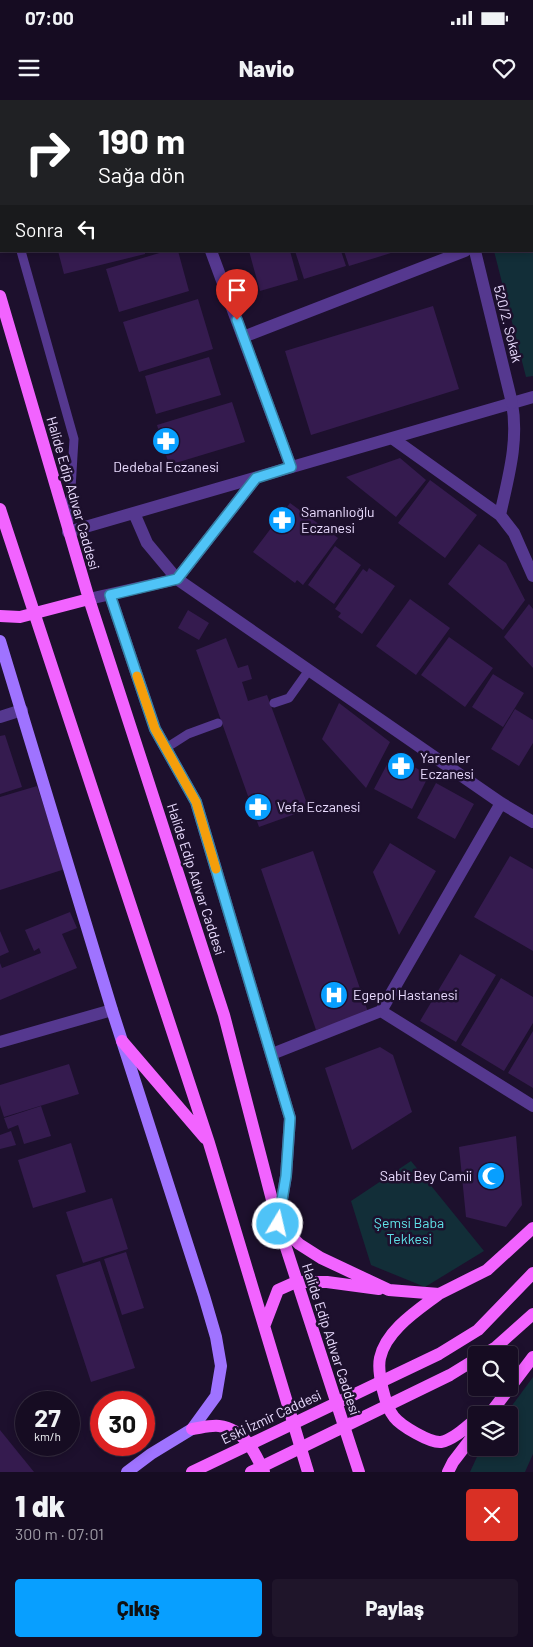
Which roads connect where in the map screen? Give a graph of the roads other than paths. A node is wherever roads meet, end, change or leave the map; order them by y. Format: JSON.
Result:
{"nodes":[{"id":1,"x":21,"y":252,"type":"edge"},
{"id":2,"x":211,"y":252,"type":"edge"},
{"id":3,"x":462,"y":252,"type":"edge"},
{"id":4,"x":475,"y":252,"type":"edge"},
{"id":5,"x":0,"y":296,"type":"edge"},
{"id":6,"x":243,"y":337,"type":"junction"},
{"id":7,"x":533,"y":397,"type":"edge"},
{"id":8,"x":512,"y":403,"type":"junction"},
{"id":9,"x":392,"y":438,"type":"junction"},
{"id":10,"x":291,"y":467,"type":"junction"},
{"id":11,"x":256,"y":478,"type":"junction"},
{"id":12,"x":0,"y":509,"type":"edge"},
{"id":13,"x":134,"y":513,"type":"junction"},
{"id":14,"x":500,"y":516,"type":"junction"},
{"id":15,"x":68,"y":532,"type":"junction"},
{"id":16,"x":533,"y":576,"type":"edge"},
{"id":17,"x":177,"y":579,"type":"junction"},
{"id":18,"x":110,"y":595,"type":"junction"},
{"id":19,"x":89,"y":598,"type":"junction"},
{"id":20,"x":35,"y":613,"type":"junction"},
{"id":21,"x":0,"y":616,"type":"edge"},
{"id":22,"x":0,"y":641,"type":"edge"},
{"id":23,"x":309,"y":670,"type":"junction"},
{"id":24,"x":274,"y":703,"type":"dead end"},
{"id":25,"x":22,"y":710,"type":"junction"},
{"id":26,"x":0,"y":717,"type":"edge"},
{"id":27,"x":218,"y":723,"type":"dead end"},
{"id":28,"x":166,"y":748,"type":"junction"},
{"id":29,"x":501,"y":803,"type":"junction"},
{"id":30,"x":533,"y":822,"type":"edge"},
{"id":31,"x":112,"y":1010,"type":"junction"},
{"id":32,"x":380,"y":1011,"type":"junction"},
{"id":33,"x":122,"y":1041,"type":"junction"},
{"id":34,"x":0,"y":1042,"type":"edge"},
{"id":35,"x":272,"y":1054,"type":"junction"},
{"id":36,"x":533,"y":1106,"type":"edge"},
{"id":37,"x":209,"y":1143,"type":"junction"},
{"id":38,"x":278,"y":1224,"type":"junction"},
{"id":39,"x":533,"y":1228,"type":"edge"},
{"id":40,"x":533,"y":1272,"type":"edge"},
{"id":41,"x":296,"y":1282,"type":"junction"},
{"id":42,"x":389,"y":1290,"type":"junction"},
{"id":43,"x":439,"y":1294,"type":"junction"},
{"id":44,"x":533,"y":1314,"type":"edge"},
{"id":45,"x":265,"y":1324,"type":"junction"},
{"id":46,"x":498,"y":1346,"type":"edge"},
{"id":47,"x":533,"y":1357,"type":"edge"},
{"id":48,"x":468,"y":1364,"type":"edge"},
{"id":49,"x":501,"y":1399,"type":"junction"},
{"id":50,"x":492,"y":1406,"type":"edge"},
{"id":51,"x":496,"y":1406,"type":"edge"},
{"id":52,"x":468,"y":1425,"type":"edge"},
{"id":53,"x":192,"y":1429,"type":"junction"},
{"id":54,"x":468,"y":1442,"type":"edge"},
{"id":55,"x":127,"y":1472,"type":"edge"},
{"id":56,"x":192,"y":1472,"type":"edge"},
{"id":57,"x":251,"y":1472,"type":"edge"},
{"id":58,"x":264,"y":1472,"type":"edge"},
{"id":59,"x":308,"y":1472,"type":"edge"},
{"id":60,"x":359,"y":1472,"type":"edge"},
{"id":61,"x":448,"y":1472,"type":"edge"}],
"edges":[{"from":1,"to":15,"type":"lane"},
{"from":2,"to":6,"type":"street"},
{"from":3,"to":6,"type":"street"},
{"from":4,"to":8,"type":"street","name":"520/2. Sokak"},
{"from":5,"to":15,"type":"main road","name":"Halide Edip Adıvar Caddesi"},
{"from":6,"to":10,"type":"street"},
{"from":7,"to":8,"type":"street"},
{"from":8,"to":9,"type":"street"},
{"from":8,"to":14,"type":"street","name":"520/2. Sokak"},
{"from":9,"to":10,"type":"street"},
{"from":9,"to":14,"type":"street"},
{"from":10,"to":11,"type":"street"},
{"from":11,"to":13,"type":"street"},
{"from":11,"to":17,"type":"street"},
{"from":12,"to":20,"type":"main road"},
{"from":13,"to":15,"type":"street"},
{"from":13,"to":17,"type":"street"},
{"from":14,"to":16,"type":"street"},
{"from":15,"to":19,"type":"main road","name":"Halide Edip Adıvar Caddesi"},
{"from":17,"to":18,"type":"street"},
{"from":17,"to":23,"type":"street"},
{"from":18,"to":19,"type":"street"},
{"from":18,"to":28,"type":"street"},
{"from":19,"to":20,"type":"main road"},
{"from":19,"to":38,"type":"main road","name":"Halide Edip Adıvar Caddesi"},
{"from":20,"to":21,"type":"main road"},
{"from":20,"to":37,"type":"main road"},
{"from":22,"to":25,"type":"main road"},
{"from":23,"to":24,"type":"lane"},
{"from":23,"to":29,"type":"street"},
{"from":25,"to":26,"type":"street"},
{"from":25,"to":31,"type":"main road"},
{"from":27,"to":28,"type":"lane"},
{"from":28,"to":35,"type":"street"},
{"from":29,"to":30,"type":"street"},
{"from":29,"to":32,"type":"street"},
{"from":31,"to":33,"type":"main road"},
{"from":31,"to":34,"type":"street"},
{"from":32,"to":35,"type":"street"},
{"from":32,"to":36,"type":"street"},
{"from":33,"to":37,"type":"main road"},
{"from":33,"to":53,"type":"main road"},
{"from":35,"to":38,"type":"street"},
{"from":37,"to":45,"type":"main road"},
{"from":38,"to":41,"type":"main road","name":"Halide Edip Adıvar Caddesi"},
{"from":38,"to":42,"type":"main road"},
{"from":39,"to":43,"type":"main road"},
{"from":40,"to":56,"type":"main road","name":"Eski İzmir Caddesi","bridge":true},
{"from":41,"to":42,"type":"main road"},
{"from":41,"to":45,"type":"main road"},
{"from":41,"to":60,"type":"main road","name":"Halide Edip Adıvar Caddesi"},
{"from":42,"to":43,"type":"main road"},
{"from":43,"to":52,"type":"main road"},
{"from":44,"to":46,"type":"main road"},
{"from":45,"to":59,"type":"main road"},
{"from":47,"to":49,"type":"main road"},
{"from":48,"to":57,"type":"main road","bridge":true},
{"from":49,"to":50,"type":"main road"},
{"from":49,"to":51,"type":"main road"},
{"from":53,"to":55,"type":"main road"},
{"from":53,"to":58,"type":"main road"},
{"from":54,"to":61,"type":"main road"}]}
